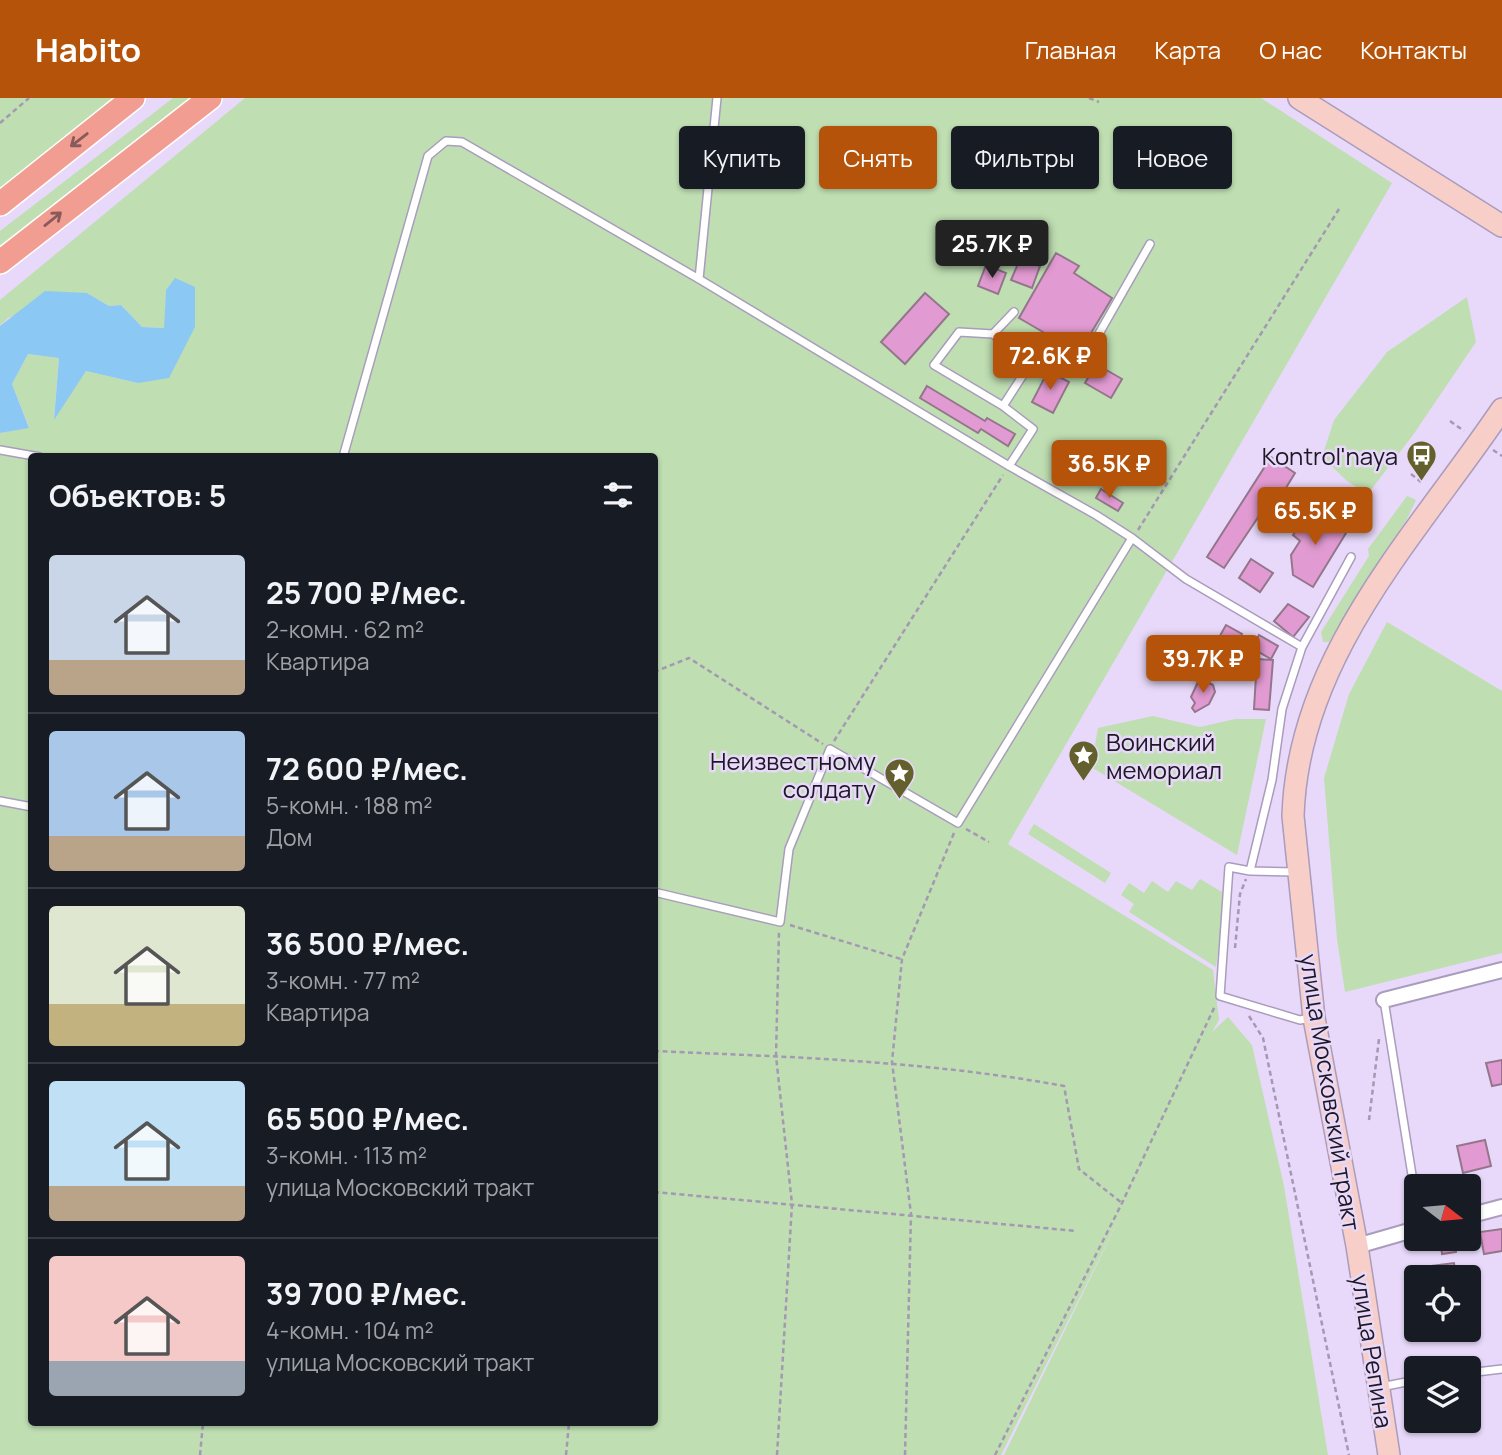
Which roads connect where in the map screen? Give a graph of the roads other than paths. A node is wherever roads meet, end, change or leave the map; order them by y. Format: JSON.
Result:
{"nodes":[{"id":1,"x":134,"y":98,"type":"edge"},
{"id":2,"x":210,"y":98,"type":"edge"},
{"id":3,"x":717,"y":98,"type":"edge"},
{"id":4,"x":1299,"y":98,"type":"edge"},
{"id":5,"x":0,"y":204,"type":"edge"},
{"id":6,"x":1502,"y":226,"type":"edge"},
{"id":7,"x":1150,"y":244,"type":"dead end"},
{"id":8,"x":0,"y":262,"type":"edge"},
{"id":9,"x":699,"y":279,"type":"junction"},
{"id":10,"x":1014,"y":312,"type":"dead end"},
{"id":11,"x":993,"y":334,"type":"junction"},
{"id":12,"x":1030,"y":364,"type":"junction"},
{"id":13,"x":1003,"y":406,"type":"junction"},
{"id":14,"x":1500,"y":417,"type":"edge"},
{"id":15,"x":0,"y":450,"type":"edge"},
{"id":16,"x":344,"y":453,"type":"edge"},
{"id":17,"x":28,"y":455,"type":"edge"},
{"id":18,"x":1009,"y":466,"type":"junction"},
{"id":19,"x":1132,"y":538,"type":"junction"},
{"id":20,"x":1351,"y":556,"type":"dead end"},
{"id":21,"x":1301,"y":647,"type":"junction"},
{"id":22,"x":0,"y":801,"type":"edge"},
{"id":23,"x":28,"y":806,"type":"edge"},
{"id":24,"x":1250,"y":871,"type":"junction"},
{"id":25,"x":1300,"y":872,"type":"junction"},
{"id":26,"x":658,"y":893,"type":"edge"},
{"id":27,"x":1502,"y":970,"type":"edge"},
{"id":28,"x":1384,"y":1000,"type":"joint"},
{"id":29,"x":1314,"y":1018,"type":"junction"},
{"id":30,"x":1412,"y":1174,"type":"edge"},
{"id":31,"x":1502,"y":1207,"type":"edge"},
{"id":32,"x":1481,"y":1213,"type":"edge"},
{"id":33,"x":1404,"y":1232,"type":"edge"},
{"id":34,"x":1357,"y":1246,"type":"junction"},
{"id":35,"x":1502,"y":1369,"type":"edge"},
{"id":36,"x":1481,"y":1371,"type":"edge"},
{"id":37,"x":1404,"y":1382,"type":"edge"},
{"id":38,"x":1381,"y":1387,"type":"junction"},
{"id":39,"x":1389,"y":1455,"type":"edge"}],
"edges":[{"from":1,"to":5,"type":"main road","one_way":true},
{"from":8,"to":2,"type":"main road","one_way":true},
{"from":3,"to":9,"type":"lane"},
{"from":4,"to":6,"type":"main road"},
{"from":7,"to":12,"type":"lane"},
{"from":9,"to":16,"type":"lane"},
{"from":9,"to":18,"type":"lane"},
{"from":10,"to":11,"type":"lane"},
{"from":11,"to":12,"type":"lane"},
{"from":11,"to":13,"type":"lane"},
{"from":12,"to":13,"type":"lane"},
{"from":13,"to":18,"type":"lane"},
{"from":14,"to":25,"type":"main road","name":"улица Московский тракт"},
{"from":15,"to":17,"type":"lane"},
{"from":18,"to":19,"type":"lane"},
{"from":19,"to":21,"type":"lane"},
{"from":19,"to":26,"type":"lane"},
{"from":20,"to":21,"type":"lane"},
{"from":21,"to":24,"type":"lane"},
{"from":22,"to":23,"type":"lane"},
{"from":24,"to":25,"type":"lane"},
{"from":24,"to":29,"type":"lane"},
{"from":25,"to":29,"type":"main road","name":"улица Московский тракт"},
{"from":27,"to":28,"type":"street"},
{"from":28,"to":30,"type":"lane"},
{"from":29,"to":34,"type":"main road","name":"улица Московский тракт"},
{"from":31,"to":32,"type":"street"},
{"from":33,"to":34,"type":"street"},
{"from":34,"to":38,"type":"main road","name":"улица Репина"},
{"from":35,"to":36,"type":"lane"},
{"from":37,"to":38,"type":"lane"},
{"from":38,"to":39,"type":"main road","name":"улица Репина"}]}
